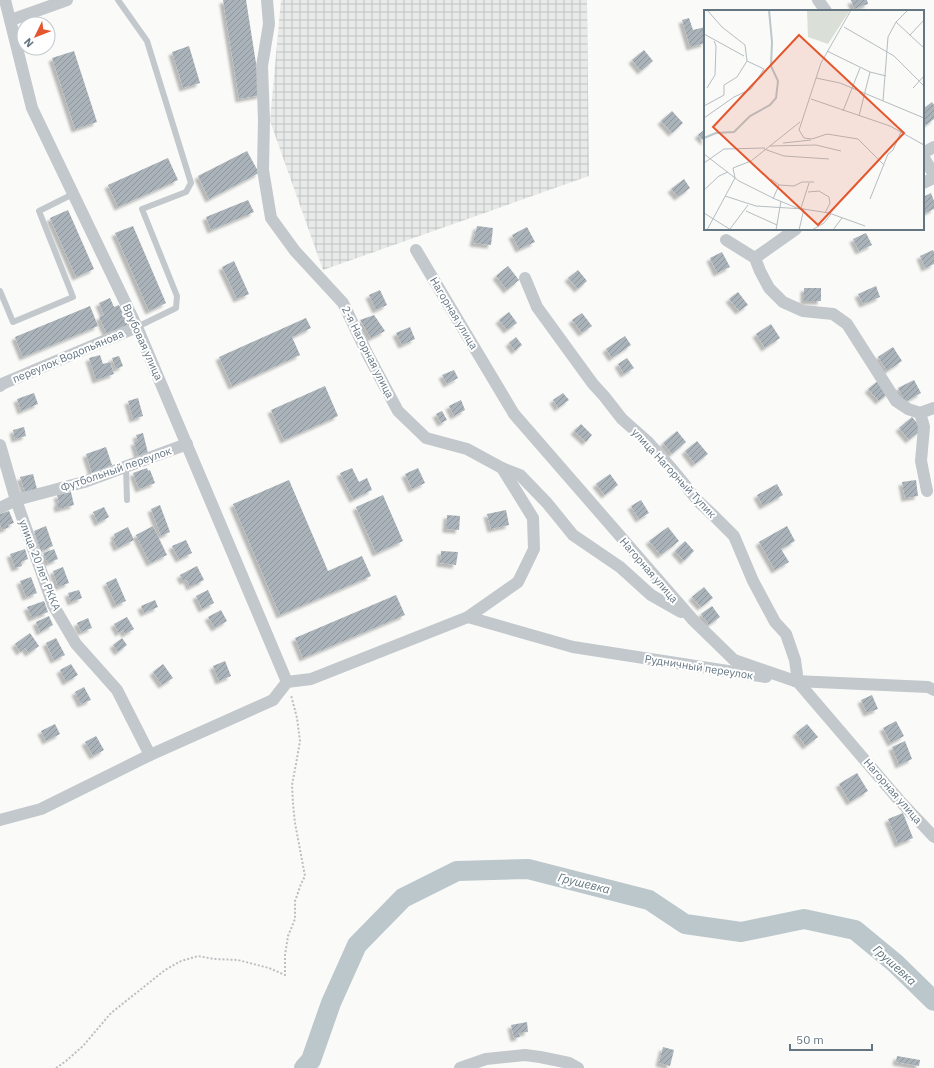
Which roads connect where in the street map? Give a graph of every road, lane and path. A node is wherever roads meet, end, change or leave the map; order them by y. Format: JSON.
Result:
{"nodes":[{"id":1,"x":6,"y":0,"type":"edge"},
{"id":2,"x":66,"y":0,"type":"edge"},
{"id":3,"x":118,"y":0,"type":"edge"},
{"id":4,"x":267,"y":0,"type":"edge"},
{"id":5,"x":818,"y":0,"type":"edge"},
{"id":6,"x":825,"y":10,"type":"edge"},
{"id":7,"x":11,"y":20,"type":"junction"},
{"id":8,"x":934,"y":147,"type":"edge"},
{"id":9,"x":924,"y":154,"type":"edge"},
{"id":10,"x":924,"y":156,"type":"edge"},
{"id":11,"x":924,"y":157,"type":"edge"},
{"id":12,"x":934,"y":167,"type":"edge"},
{"id":13,"x":934,"y":175,"type":"edge"},
{"id":14,"x":934,"y":178,"type":"edge"},
{"id":15,"x":924,"y":183,"type":"edge"},
{"id":16,"x":73,"y":194,"type":"junction"},
{"id":17,"x":795,"y":230,"type":"edge"},
{"id":18,"x":726,"y":240,"type":"dead end"},
{"id":19,"x":416,"y":250,"type":"dead end"},
{"id":20,"x":755,"y":258,"type":"junction"},
{"id":21,"x":525,"y":278,"type":"dead end"},
{"id":22,"x":0,"y":291,"type":"edge"},
{"id":23,"x":137,"y":327,"type":"junction"},
{"id":24,"x":0,"y":386,"type":"edge"},
{"id":25,"x":934,"y":408,"type":"edge"},
{"id":26,"x":920,"y":413,"type":"junction"},
{"id":27,"x":187,"y":444,"type":"junction"},
{"id":28,"x":0,"y":446,"type":"edge"},
{"id":29,"x":126,"y":467,"type":"junction"},
{"id":30,"x":502,"y":468,"type":"junction"},
{"id":31,"x":926,"y":491,"type":"dead end"},
{"id":32,"x":16,"y":500,"type":"junction"},
{"id":33,"x":127,"y":500,"type":"dead end"},
{"id":34,"x":0,"y":508,"type":"edge"},
{"id":35,"x":468,"y":617,"type":"junction"},
{"id":36,"x":694,"y":621,"type":"junction"},
{"id":37,"x":287,"y":682,"type":"junction"},
{"id":38,"x":798,"y":682,"type":"junction"},
{"id":39,"x":934,"y":690,"type":"edge"},
{"id":40,"x":150,"y":755,"type":"junction"},
{"id":41,"x":0,"y":820,"type":"edge"},
{"id":42,"x":934,"y":837,"type":"edge"},
{"id":43,"x":56,"y":1068,"type":"edge"},
{"id":44,"x":460,"y":1068,"type":"edge"},
{"id":45,"x":578,"y":1068,"type":"edge"}],
"edges":[{"from":1,"to":7,"type":"street","name":"Врубовая улица"},
{"from":2,"to":7,"type":"street"},
{"from":3,"to":23,"type":"lane"},
{"from":4,"to":30,"type":"street","name":"2-я Нагорная улица"},
{"from":5,"to":6,"type":"street"},
{"from":7,"to":16,"type":"street","name":"Врубовая улица"},
{"from":8,"to":9,"type":"street"},
{"from":10,"to":12,"type":"street"},
{"from":11,"to":13,"type":"street"},
{"from":14,"to":15,"type":"street"},
{"from":16,"to":22,"type":"lane"},
{"from":16,"to":23,"type":"street","name":"Врубовая улица"},
{"from":17,"to":20,"type":"street"},
{"from":18,"to":20,"type":"street"},
{"from":19,"to":36,"type":"street","name":"Нагорная улица"},
{"from":20,"to":26,"type":"street"},
{"from":21,"to":38,"type":"street","name":"улица Нагорный Тупик"},
{"from":23,"to":24,"type":"street","name":"переулок Водопьянова"},
{"from":23,"to":27,"type":"street","name":"Врубовая улица"},
{"from":25,"to":26,"type":"street"},
{"from":26,"to":31,"type":"street"},
{"from":27,"to":29,"type":"street","name":"Футбольный переулок"},
{"from":27,"to":37,"type":"street","name":"Врубовая улица"},
{"from":28,"to":32,"type":"street","name":"улица 20 лет РККА"},
{"from":29,"to":32,"type":"street","name":"Футбольный переулок"},
{"from":29,"to":33,"type":"lane"},
{"from":30,"to":35,"type":"street","name":"2-я Нагорная улица"},
{"from":30,"to":36,"type":"street"},
{"from":32,"to":34,"type":"street","name":"Футбольный переулок"},
{"from":32,"to":40,"type":"street","name":"улица 20 лет РККА"},
{"from":35,"to":37,"type":"street"},
{"from":35,"to":38,"type":"street","name":"Рудничный переулок"},
{"from":36,"to":38,"type":"street","name":"Нагорная улица"},
{"from":37,"to":40,"type":"street"},
{"from":37,"to":43,"type":"path"},
{"from":38,"to":39,"type":"street","name":"Рудничный переулок"},
{"from":38,"to":42,"type":"street","name":"Нагорная улица"},
{"from":40,"to":41,"type":"street"},
{"from":44,"to":45,"type":"street"}]}
